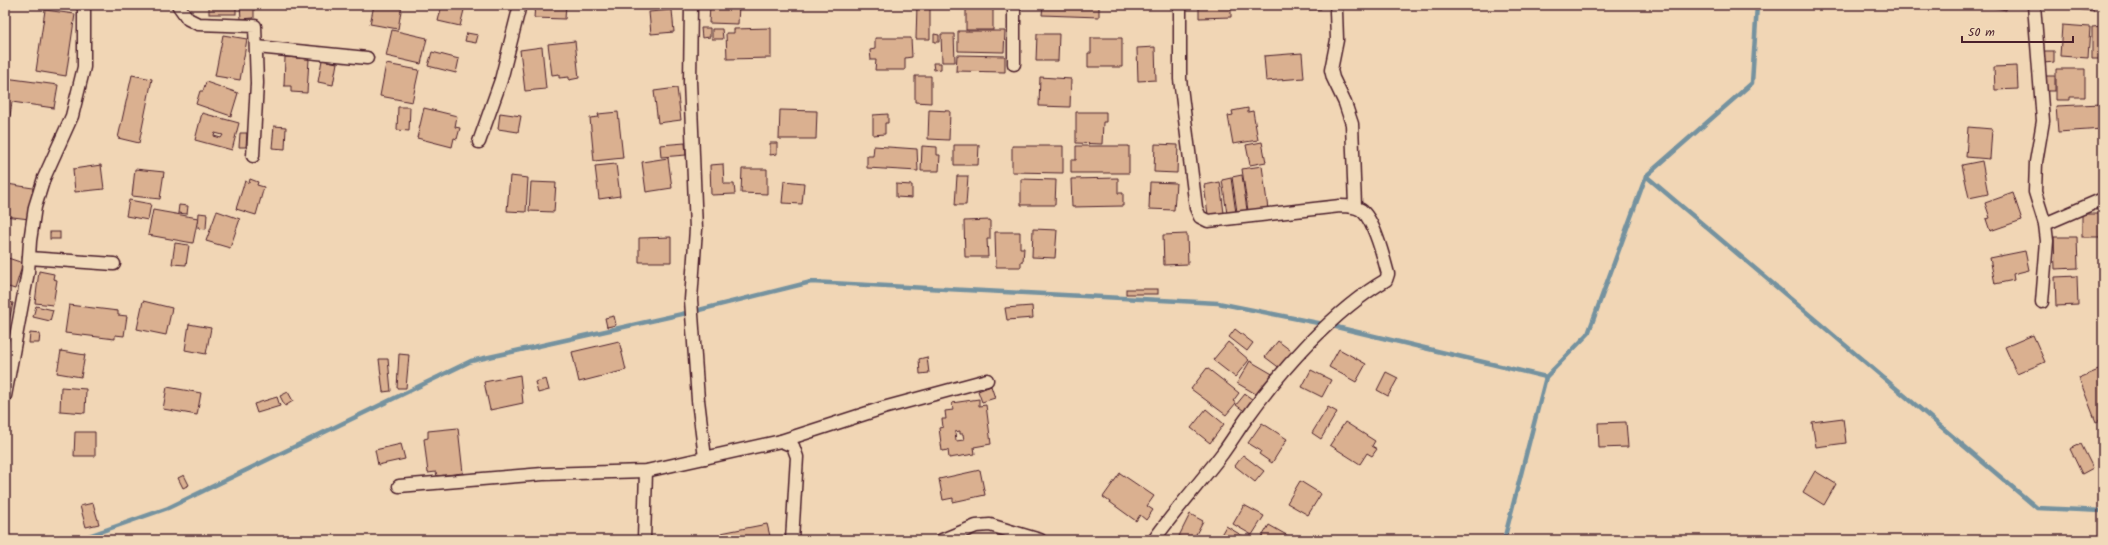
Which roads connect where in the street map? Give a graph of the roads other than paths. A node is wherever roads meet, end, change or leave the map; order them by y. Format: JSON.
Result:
{"nodes":[{"id":1,"x":84,"y":5,"type":"edge"},
{"id":2,"x":178,"y":5,"type":"edge"},
{"id":3,"x":520,"y":5,"type":"edge"},
{"id":4,"x":691,"y":5,"type":"edge"},
{"id":5,"x":1014,"y":5,"type":"edge"},
{"id":6,"x":1180,"y":5,"type":"edge"},
{"id":7,"x":2034,"y":5,"type":"edge"},
{"id":8,"x":1336,"y":11,"type":"dead end"},
{"id":9,"x":257,"y":47,"type":"junction"},
{"id":10,"x":367,"y":58,"type":"dead end"},
{"id":11,"x":1014,"y":64,"type":"dead end"},
{"id":12,"x":479,"y":142,"type":"dead end"},
{"id":13,"x":253,"y":156,"type":"dead end"},
{"id":14,"x":2103,"y":199,"type":"edge"},
{"id":15,"x":1355,"y":206,"type":"junction"},
{"id":16,"x":2045,"y":224,"type":"junction"},
{"id":17,"x":29,"y":258,"type":"junction"},
{"id":18,"x":114,"y":264,"type":"dead end"},
{"id":19,"x":2042,"y":302,"type":"dead end"},
{"id":20,"x":987,"y":380,"type":"dead end"},
{"id":21,"x":5,"y":396,"type":"edge"},
{"id":22,"x":781,"y":441,"type":"junction"},
{"id":23,"x":705,"y":458,"type":"junction"},
{"id":24,"x":646,"y":471,"type":"junction"},
{"id":25,"x":399,"y":486,"type":"dead end"},
{"id":26,"x":644,"y":540,"type":"edge"},
{"id":27,"x":792,"y":540,"type":"edge"},
{"id":28,"x":942,"y":540,"type":"edge"},
{"id":29,"x":1040,"y":540,"type":"edge"},
{"id":30,"x":1154,"y":540,"type":"edge"}],
"edges":[{"from":1,"to":17,"type":"street"},
{"from":2,"to":9,"type":"street"},
{"from":3,"to":12,"type":"street"},
{"from":4,"to":23,"type":"street"},
{"from":5,"to":11,"type":"street"},
{"from":6,"to":15,"type":"street"},
{"from":7,"to":16,"type":"street"},
{"from":8,"to":15,"type":"street"},
{"from":9,"to":10,"type":"street"},
{"from":9,"to":13,"type":"street"},
{"from":14,"to":16,"type":"street"},
{"from":15,"to":30,"type":"street"},
{"from":16,"to":19,"type":"street"},
{"from":17,"to":18,"type":"street"},
{"from":17,"to":21,"type":"street"},
{"from":20,"to":22,"type":"street"},
{"from":22,"to":23,"type":"street"},
{"from":22,"to":27,"type":"street"},
{"from":23,"to":24,"type":"street"},
{"from":24,"to":25,"type":"street"},
{"from":24,"to":26,"type":"street"},
{"from":28,"to":29,"type":"street"}]}
